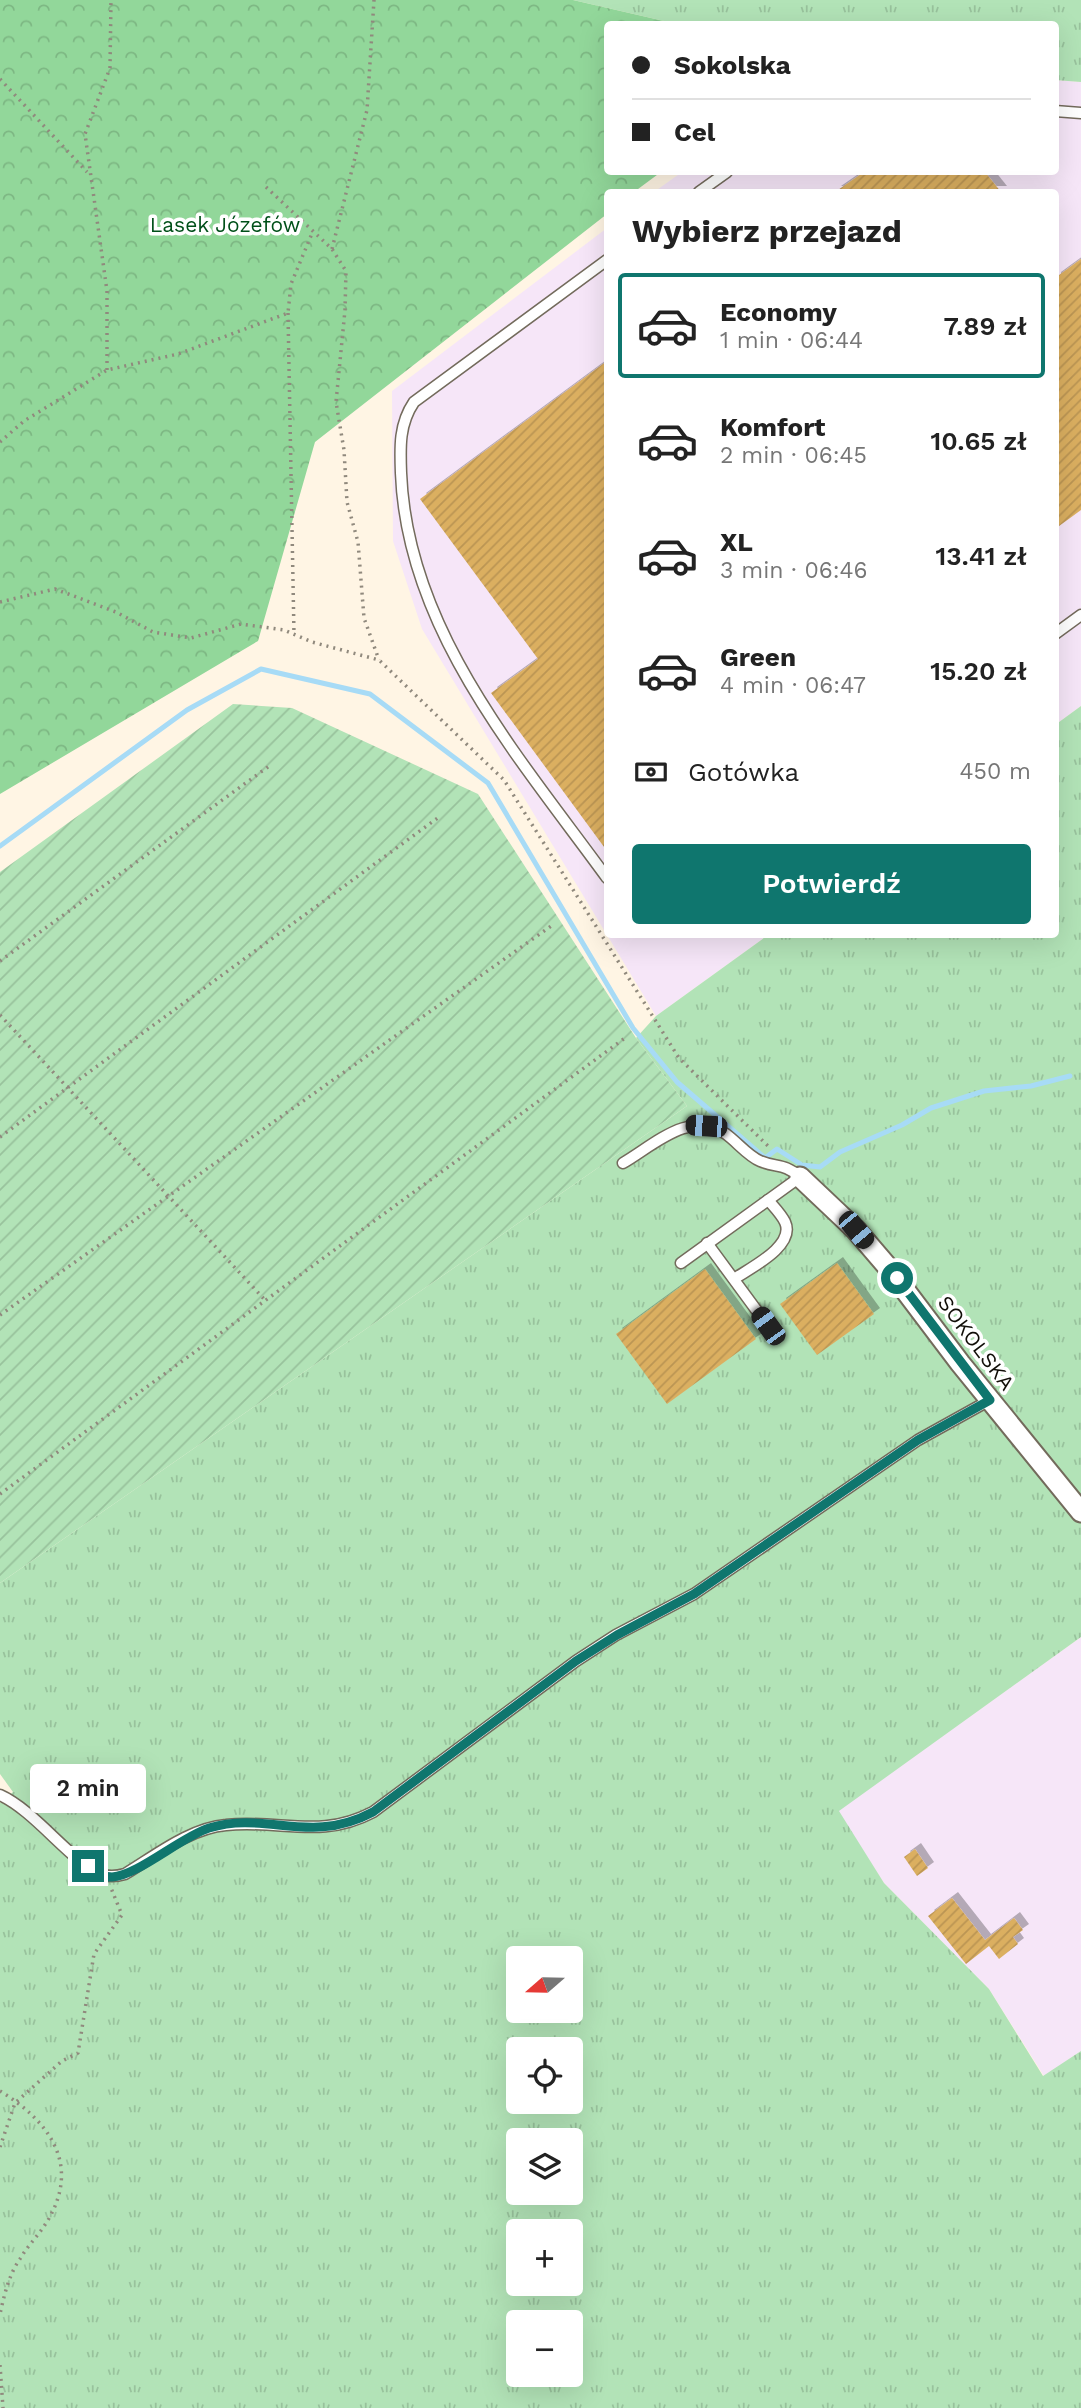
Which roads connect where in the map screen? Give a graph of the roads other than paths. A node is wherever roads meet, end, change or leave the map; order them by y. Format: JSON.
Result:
{"nodes":[{"id":1,"x":1059,"y":111,"type":"edge"},
{"id":2,"x":1081,"y":113,"type":"edge"},
{"id":3,"x":723,"y":175,"type":"edge"},
{"id":4,"x":703,"y":189,"type":"edge"},
{"id":5,"x":604,"y":262,"type":"edge"},
{"id":6,"x":1081,"y":615,"type":"edge"},
{"id":7,"x":1059,"y":631,"type":"edge"},
{"id":8,"x":604,"y":874,"type":"edge"},
{"id":9,"x":623,"y":1163,"type":"dead end"},
{"id":10,"x":800,"y":1177,"type":"junction"},
{"id":11,"x":768,"y":1200,"type":"junction"},
{"id":12,"x":708,"y":1243,"type":"junction"},
{"id":13,"x":681,"y":1263,"type":"dead end"},
{"id":14,"x":734,"y":1279,"type":"junction"},
{"id":15,"x":768,"y":1326,"type":"dead end"},
{"id":16,"x":990,"y":1400,"type":"junction"},
{"id":17,"x":1081,"y":1512,"type":"edge"},
{"id":18,"x":0,"y":1795,"type":"edge"}],
"edges":[{"from":1,"to":2,"type":"lane"},
{"from":3,"to":4,"type":"lane"},
{"from":5,"to":8,"type":"lane"},
{"from":6,"to":7,"type":"lane"},
{"from":9,"to":10,"type":"lane"},
{"from":10,"to":11,"type":"lane"},
{"from":10,"to":16,"type":"street","name":"SOKOLSKA"},
{"from":11,"to":12,"type":"lane"},
{"from":11,"to":14,"type":"lane"},
{"from":12,"to":13,"type":"lane"},
{"from":12,"to":14,"type":"lane"},
{"from":14,"to":15,"type":"lane"},
{"from":16,"to":17,"type":"street","name":"SOKOLSKA"},
{"from":16,"to":18,"type":"lane"}]}
